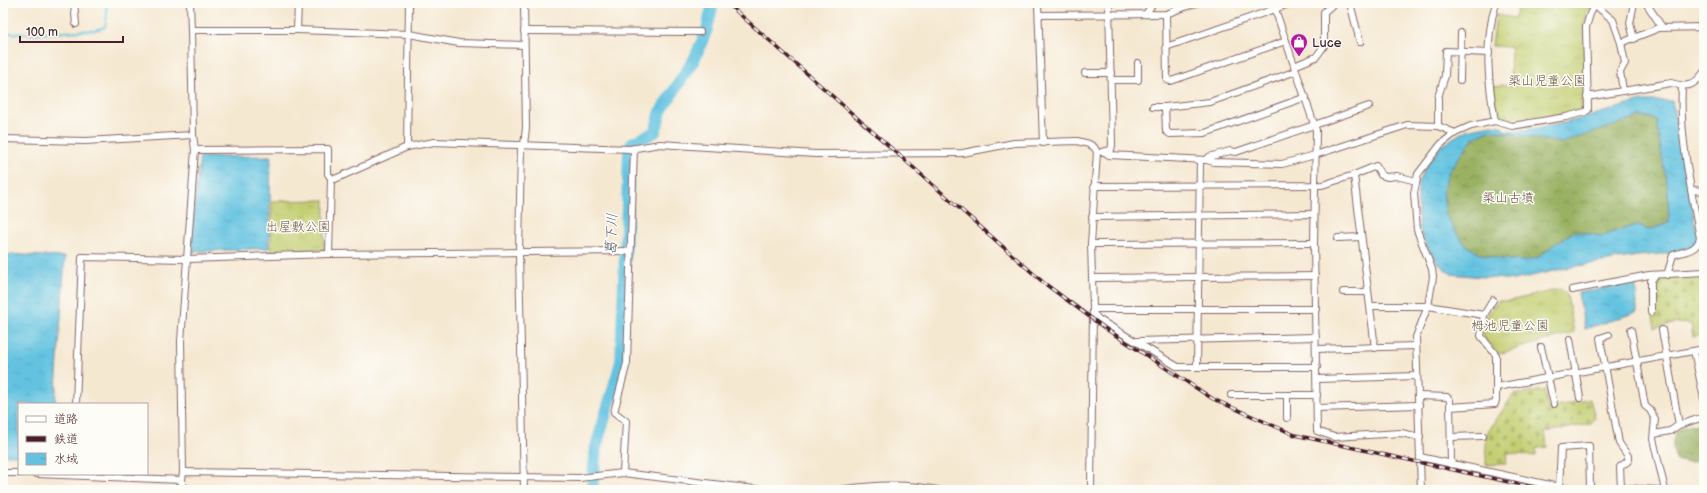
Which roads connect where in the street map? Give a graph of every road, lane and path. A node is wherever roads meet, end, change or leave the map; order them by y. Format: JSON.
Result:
{"nodes":[{"id":1,"x":74,"y":3,"type":"edge"},
{"id":2,"x":190,"y":3,"type":"edge"},
{"id":3,"x":298,"y":3,"type":"edge"},
{"id":4,"x":409,"y":3,"type":"edge"},
{"id":5,"x":524,"y":3,"type":"edge"},
{"id":6,"x":1038,"y":3,"type":"edge"},
{"id":7,"x":1109,"y":3,"type":"edge"},
{"id":8,"x":1153,"y":3,"type":"edge"},
{"id":9,"x":1196,"y":3,"type":"edge"},
{"id":10,"x":1292,"y":3,"type":"edge"},
{"id":11,"x":1334,"y":3,"type":"edge"},
{"id":12,"x":1350,"y":3,"type":"edge"},
{"id":13,"x":1496,"y":3,"type":"edge"},
{"id":14,"x":1634,"y":3,"type":"edge"},
{"id":15,"x":1646,"y":3,"type":"edge"},
{"id":16,"x":1595,"y":4,"type":"edge"},
{"id":17,"x":1181,"y":6,"type":"edge"},
{"id":18,"x":1274,"y":6,"type":"edge"},
{"id":19,"x":1110,"y":14,"type":"junction"},
{"id":20,"x":1146,"y":14,"type":"junction"},
{"id":21,"x":1166,"y":14,"type":"junction"},
{"id":22,"x":1038,"y":15,"type":"junction"},
{"id":23,"x":76,"y":24,"type":"dead end"},
{"id":24,"x":1662,"y":27,"type":"junction"},
{"id":25,"x":1704,"y":27,"type":"edge"},
{"id":26,"x":191,"y":30,"type":"junction"},
{"id":27,"x":297,"y":30,"type":"junction"},
{"id":28,"x":524,"y":31,"type":"junction"},
{"id":29,"x":700,"y":32,"type":"dead end"},
{"id":30,"x":1461,"y":33,"type":"dead end"},
{"id":31,"x":408,"y":34,"type":"junction"},
{"id":32,"x":1634,"y":39,"type":"junction"},
{"id":33,"x":1286,"y":41,"type":"junction"},
{"id":34,"x":1360,"y":42,"type":"dead end"},
{"id":35,"x":1621,"y":43,"type":"junction"},
{"id":36,"x":524,"y":44,"type":"junction"},
{"id":37,"x":1166,"y":47,"type":"junction"},
{"id":38,"x":1461,"y":52,"type":"junction"},
{"id":39,"x":1489,"y":53,"type":"junction"},
{"id":40,"x":1138,"y":63,"type":"dead end"},
{"id":41,"x":1295,"y":69,"type":"junction"},
{"id":42,"x":1704,"y":72,"type":"edge"},
{"id":43,"x":1085,"y":73,"type":"dead end"},
{"id":44,"x":1112,"y":73,"type":"junction"},
{"id":45,"x":1112,"y":80,"type":"junction"},
{"id":46,"x":1460,"y":80,"type":"dead end"},
{"id":47,"x":1682,"y":86,"type":"junction"},
{"id":48,"x":1623,"y":90,"type":"junction"},
{"id":49,"x":1306,"y":97,"type":"junction"},
{"id":50,"x":1587,"y":97,"type":"junction"},
{"id":51,"x":1369,"y":106,"type":"dead end"},
{"id":52,"x":1153,"y":107,"type":"dead end"},
{"id":53,"x":1165,"y":107,"type":"junction"},
{"id":54,"x":1495,"y":121,"type":"junction"},
{"id":55,"x":1314,"y":125,"type":"junction"},
{"id":56,"x":1438,"y":126,"type":"junction"},
{"id":57,"x":1455,"y":133,"type":"junction"},
{"id":58,"x":193,"y":135,"type":"junction"},
{"id":59,"x":3,"y":139,"type":"edge"},
{"id":60,"x":1043,"y":143,"type":"junction"},
{"id":61,"x":523,"y":145,"type":"junction"},
{"id":62,"x":407,"y":148,"type":"junction"},
{"id":63,"x":634,"y":148,"type":"junction"},
{"id":64,"x":195,"y":150,"type":"junction"},
{"id":65,"x":1097,"y":152,"type":"junction"},
{"id":66,"x":1105,"y":152,"type":"junction"},
{"id":67,"x":1315,"y":155,"type":"junction"},
{"id":68,"x":1207,"y":160,"type":"junction"},
{"id":69,"x":1200,"y":161,"type":"junction"},
{"id":70,"x":1354,"y":175,"type":"junction"},
{"id":71,"x":330,"y":178,"type":"junction"},
{"id":72,"x":1416,"y":181,"type":"junction"},
{"id":73,"x":1314,"y":185,"type":"junction"},
{"id":74,"x":1094,"y":186,"type":"junction"},
{"id":75,"x":1199,"y":186,"type":"junction"},
{"id":76,"x":1691,"y":190,"type":"junction"},
{"id":77,"x":1704,"y":191,"type":"edge"},
{"id":78,"x":1314,"y":214,"type":"junction"},
{"id":79,"x":1199,"y":216,"type":"junction"},
{"id":80,"x":1092,"y":217,"type":"junction"},
{"id":81,"x":1361,"y":237,"type":"junction"},
{"id":82,"x":1338,"y":238,"type":"dead end"},
{"id":83,"x":1314,"y":243,"type":"junction"},
{"id":84,"x":1091,"y":244,"type":"junction"},
{"id":85,"x":1198,"y":244,"type":"junction"},
{"id":86,"x":630,"y":251,"type":"junction"},
{"id":87,"x":519,"y":253,"type":"junction"},
{"id":88,"x":329,"y":254,"type":"junction"},
{"id":89,"x":188,"y":258,"type":"junction"},
{"id":90,"x":1704,"y":272,"type":"edge"},
{"id":91,"x":1655,"y":275,"type":"junction"},
{"id":92,"x":1667,"y":275,"type":"junction"},
{"id":93,"x":1315,"y":276,"type":"junction"},
{"id":94,"x":1199,"y":277,"type":"junction"},
{"id":95,"x":1092,"y":278,"type":"junction"},
{"id":96,"x":1572,"y":290,"type":"dead end"},
{"id":97,"x":1343,"y":292,"type":"dead end"},
{"id":98,"x":1368,"y":292,"type":"junction"},
{"id":99,"x":1493,"y":300,"type":"dead end"},
{"id":100,"x":1370,"y":306,"type":"junction"},
{"id":101,"x":1428,"y":306,"type":"junction"},
{"id":102,"x":1316,"y":309,"type":"junction"},
{"id":103,"x":1198,"y":310,"type":"junction"},
{"id":104,"x":1093,"y":311,"type":"junction"},
{"id":105,"x":1651,"y":312,"type":"dead end"},
{"id":106,"x":1484,"y":315,"type":"junction"},
{"id":107,"x":1631,"y":330,"type":"dead end"},
{"id":108,"x":1662,"y":330,"type":"dead end"},
{"id":109,"x":1609,"y":335,"type":"dead end"},
{"id":110,"x":1316,"y":337,"type":"junction"},
{"id":111,"x":1198,"y":339,"type":"junction"},
{"id":112,"x":1570,"y":339,"type":"dead end"},
{"id":113,"x":1135,"y":341,"type":"junction"},
{"id":114,"x":1416,"y":346,"type":"junction"},
{"id":115,"x":1541,"y":347,"type":"dead end"},
{"id":116,"x":1375,"y":348,"type":"junction"},
{"id":117,"x":1316,"y":349,"type":"junction"},
{"id":118,"x":1704,"y":349,"type":"edge"},
{"id":119,"x":1694,"y":351,"type":"junction"},
{"id":120,"x":1666,"y":356,"type":"junction"},
{"id":121,"x":1637,"y":362,"type":"junction"},
{"id":122,"x":1197,"y":367,"type":"junction"},
{"id":123,"x":1317,"y":367,"type":"junction"},
{"id":124,"x":1605,"y":368,"type":"junction"},
{"id":125,"x":1576,"y":373,"type":"junction"},
{"id":126,"x":1417,"y":376,"type":"junction"},
{"id":127,"x":1548,"y":378,"type":"junction"},
{"id":128,"x":1317,"y":379,"type":"junction"},
{"id":129,"x":1497,"y":387,"type":"junction"},
{"id":130,"x":1231,"y":395,"type":"dead end"},
{"id":131,"x":1287,"y":395,"type":"junction"},
{"id":132,"x":1317,"y":395,"type":"junction"},
{"id":133,"x":1419,"y":396,"type":"junction"},
{"id":134,"x":1580,"y":398,"type":"dead end"},
{"id":135,"x":1704,"y":399,"type":"edge"},
{"id":136,"x":76,"y":403,"type":"edge"},
{"id":137,"x":1554,"y":404,"type":"dead end"},
{"id":138,"x":1419,"y":405,"type":"junction"},
{"id":139,"x":1450,"y":407,"type":"junction"},
{"id":140,"x":1317,"y":408,"type":"junction"},
{"id":141,"x":1704,"y":417,"type":"edge"},
{"id":142,"x":1287,"y":418,"type":"dead end"},
{"id":143,"x":1679,"y":425,"type":"junction"},
{"id":144,"x":1654,"y":434,"type":"junction"},
{"id":145,"x":1483,"y":436,"type":"dead end"},
{"id":146,"x":1420,"y":437,"type":"junction"},
{"id":147,"x":1451,"y":437,"type":"junction"},
{"id":148,"x":1420,"y":457,"type":"junction"},
{"id":149,"x":1451,"y":465,"type":"junction"},
{"id":150,"x":183,"y":472,"type":"junction"},
{"id":151,"x":3,"y":473,"type":"edge"},
{"id":152,"x":18,"y":473,"type":"edge"},
{"id":153,"x":623,"y":473,"type":"junction"},
{"id":154,"x":73,"y":475,"type":"edge"},
{"id":155,"x":524,"y":478,"type":"junction"},
{"id":156,"x":182,"y":480,"type":"junction"},
{"id":157,"x":1559,"y":488,"type":"junction"},
{"id":158,"x":1621,"y":488,"type":"junction"},
{"id":159,"x":182,"y":490,"type":"edge"},
{"id":160,"x":524,"y":490,"type":"edge"},
{"id":161,"x":763,"y":490,"type":"edge"},
{"id":162,"x":839,"y":490,"type":"edge"},
{"id":163,"x":937,"y":490,"type":"edge"},
{"id":164,"x":1091,"y":490,"type":"edge"},
{"id":165,"x":1421,"y":490,"type":"edge"},
{"id":166,"x":1573,"y":490,"type":"edge"},
{"id":167,"x":1588,"y":490,"type":"edge"},
{"id":168,"x":1658,"y":490,"type":"edge"},
{"id":169,"x":1665,"y":490,"type":"edge"}],
"edges":[{"from":1,"to":23,"type":"street"},
{"from":2,"to":26,"type":"street"},
{"from":3,"to":27,"type":"street"},
{"from":4,"to":31,"type":"street"},
{"from":5,"to":28,"type":"street"},
{"from":6,"to":22,"type":"street"},
{"from":7,"to":19,"type":"street"},
{"from":8,"to":20,"type":"street"},
{"from":9,"to":17,"type":"street"},
{"from":10,"to":18,"type":"street"},
{"from":11,"to":41,"type":"street"},
{"from":12,"to":34,"type":"street"},
{"from":13,"to":39,"type":"street"},
{"from":14,"to":32,"type":"street"},
{"from":15,"to":24,"type":"street"},
{"from":16,"to":35,"type":"street"},
{"from":16,"to":50,"type":"street"},
{"from":17,"to":21,"type":"street"},
{"from":18,"to":33,"type":"street"},
{"from":18,"to":37,"type":"street"},
{"from":19,"to":20,"type":"street"},
{"from":19,"to":22,"type":"street"},
{"from":19,"to":44,"type":"street"},
{"from":20,"to":21,"type":"street"},
{"from":21,"to":37,"type":"street"},
{"from":22,"to":60,"type":"street"},
{"from":24,"to":25,"type":"street"},
{"from":24,"to":32,"type":"street"},
{"from":26,"to":27,"type":"street"},
{"from":26,"to":58,"type":"street"},
{"from":27,"to":31,"type":"street"},
{"from":28,"to":29,"type":"street"},
{"from":28,"to":36,"type":"street"},
{"from":30,"to":38,"type":"street"},
{"from":31,"to":36,"type":"street"},
{"from":31,"to":62,"type":"street"},
{"from":32,"to":35,"type":"street"},
{"from":33,"to":37,"type":"street"},
{"from":33,"to":41,"type":"street"},
{"from":35,"to":48,"type":"street"},
{"from":36,"to":61,"type":"street"},
{"from":38,"to":39,"type":"street"},
{"from":38,"to":46,"type":"street"},
{"from":38,"to":56,"type":"street"},
{"from":39,"to":54,"type":"street"},
{"from":40,"to":45,"type":"street"},
{"from":41,"to":49,"type":"street"},
{"from":41,"to":53,"type":"street"},
{"from":42,"to":47,"type":"street"},
{"from":43,"to":44,"type":"street"},
{"from":44,"to":45,"type":"street"},
{"from":45,"to":66,"type":"street"},
{"from":47,"to":48,"type":"street"},
{"from":47,"to":76,"type":"street"},
{"from":48,"to":50,"type":"street"},
{"from":49,"to":53,"type":"street"},
{"from":49,"to":55,"type":"street"},
{"from":50,"to":54,"type":"street"},
{"from":51,"to":55,"type":"street"},
{"from":52,"to":53,"type":"street"},
{"from":54,"to":57,"type":"street"},
{"from":55,"to":67,"type":"street"},
{"from":55,"to":68,"type":"street"},
{"from":56,"to":57,"type":"street"},
{"from":56,"to":67,"type":"street"},
{"from":57,"to":72,"type":"street"},
{"from":58,"to":59,"type":"street"},
{"from":58,"to":64,"type":"street"},
{"from":60,"to":63,"type":"street"},
{"from":60,"to":65,"type":"street"},
{"from":61,"to":62,"type":"street"},
{"from":61,"to":63,"type":"street"},
{"from":61,"to":87,"type":"street"},
{"from":62,"to":71,"type":"street"},
{"from":63,"to":86,"type":"street"},
{"from":64,"to":71,"type":"street"},
{"from":64,"to":89,"type":"street"},
{"from":65,"to":66,"type":"street"},
{"from":65,"to":74,"type":"street"},
{"from":66,"to":69,"type":"street"},
{"from":67,"to":68,"type":"street"},
{"from":67,"to":73,"type":"street"},
{"from":68,"to":69,"type":"street"},
{"from":69,"to":75,"type":"street"},
{"from":70,"to":72,"type":"street"},
{"from":70,"to":73,"type":"street"},
{"from":70,"to":81,"type":"street"},
{"from":71,"to":88,"type":"street"},
{"from":72,"to":101,"type":"street"},
{"from":73,"to":75,"type":"street"},
{"from":73,"to":78,"type":"street"},
{"from":74,"to":75,"type":"street"},
{"from":74,"to":80,"type":"street"},
{"from":75,"to":79,"type":"street"},
{"from":76,"to":77,"type":"street"},
{"from":76,"to":92,"type":"street"},
{"from":78,"to":79,"type":"street"},
{"from":78,"to":83,"type":"street"},
{"from":79,"to":80,"type":"street"},
{"from":79,"to":85,"type":"street"},
{"from":80,"to":84,"type":"street"},
{"from":81,"to":82,"type":"street"},
{"from":81,"to":98,"type":"street"},
{"from":83,"to":85,"type":"street"},
{"from":83,"to":93,"type":"street"},
{"from":84,"to":85,"type":"street"},
{"from":84,"to":95,"type":"street"},
{"from":85,"to":94,"type":"street"},
{"from":86,"to":87,"type":"street"},
{"from":86,"to":153,"type":"street"},
{"from":87,"to":88,"type":"street"},
{"from":87,"to":155,"type":"street"},
{"from":88,"to":89,"type":"street"},
{"from":89,"to":136,"type":"street"},
{"from":89,"to":150,"type":"street"},
{"from":90,"to":92,"type":"street"},
{"from":91,"to":92,"type":"street"},
{"from":91,"to":96,"type":"street"},
{"from":91,"to":105,"type":"street"},
{"from":93,"to":94,"type":"street"},
{"from":93,"to":102,"type":"street"},
{"from":94,"to":95,"type":"street"},
{"from":94,"to":103,"type":"street"},
{"from":95,"to":104,"type":"street"},
{"from":97,"to":98,"type":"street"},
{"from":98,"to":100,"type":"street"},
{"from":99,"to":106,"type":"street"},
{"from":100,"to":101,"type":"street"},
{"from":100,"to":116,"type":"street"},
{"from":101,"to":106,"type":"street"},
{"from":101,"to":114,"type":"street"},
{"from":102,"to":103,"type":"street"},
{"from":102,"to":110,"type":"street"},
{"from":103,"to":104,"type":"street"},
{"from":103,"to":111,"type":"street"},
{"from":104,"to":113,"type":"street"},
{"from":104,"to":164,"type":"street"},
{"from":106,"to":129,"type":"street"},
{"from":107,"to":121,"type":"street"},
{"from":108,"to":120,"type":"street"},
{"from":109,"to":124,"type":"street"},
{"from":110,"to":111,"type":"street"},
{"from":110,"to":117,"type":"street"},
{"from":111,"to":113,"type":"street"},
{"from":111,"to":122,"type":"street"},
{"from":112,"to":125,"type":"street"},
{"from":113,"to":122,"type":"street"},
{"from":114,"to":116,"type":"street"},
{"from":114,"to":126,"type":"street"},
{"from":115,"to":127,"type":"street"},
{"from":116,"to":117,"type":"street"},
{"from":117,"to":123,"type":"street"},
{"from":118,"to":119,"type":"street"},
{"from":119,"to":120,"type":"street"},
{"from":119,"to":135,"type":"street"},
{"from":120,"to":121,"type":"street"},
{"from":120,"to":143,"type":"street"},
{"from":121,"to":124,"type":"street"},
{"from":121,"to":144,"type":"street"},
{"from":122,"to":123,"type":"street"},
{"from":123,"to":128,"type":"street"},
{"from":124,"to":125,"type":"street"},
{"from":124,"to":158,"type":"street"},
{"from":125,"to":127,"type":"street"},
{"from":125,"to":134,"type":"street"},
{"from":126,"to":128,"type":"street"},
{"from":126,"to":133,"type":"street"},
{"from":127,"to":129,"type":"street"},
{"from":127,"to":137,"type":"street"},
{"from":128,"to":132,"type":"street"},
{"from":129,"to":139,"type":"street"},
{"from":130,"to":131,"type":"street"},
{"from":131,"to":132,"type":"street"},
{"from":131,"to":142,"type":"street"},
{"from":132,"to":140,"type":"street"},
{"from":133,"to":138,"type":"street"},
{"from":133,"to":139,"type":"street"},
{"from":138,"to":140,"type":"street"},
{"from":138,"to":146,"type":"street"},
{"from":139,"to":147,"type":"street"},
{"from":140,"to":146,"type":"street"},
{"from":141,"to":143,"type":"street"},
{"from":143,"to":144,"type":"street"},
{"from":144,"to":169,"type":"street"},
{"from":145,"to":147,"type":"street"},
{"from":146,"to":148,"type":"street"},
{"from":147,"to":149,"type":"street"},
{"from":148,"to":149,"type":"street"},
{"from":148,"to":165,"type":"street"},
{"from":149,"to":157,"type":"street"},
{"from":150,"to":155,"type":"street"},
{"from":150,"to":156,"type":"street"},
{"from":151,"to":152,"type":"street"},
{"from":153,"to":155,"type":"street"},
{"from":153,"to":161,"type":"street"},
{"from":154,"to":156,"type":"street"},
{"from":155,"to":160,"type":"street"},
{"from":156,"to":159,"type":"street"},
{"from":157,"to":166,"type":"street"},
{"from":157,"to":167,"type":"street"},
{"from":158,"to":167,"type":"street"},
{"from":158,"to":168,"type":"street"},
{"from":162,"to":163,"type":"street"}]}
